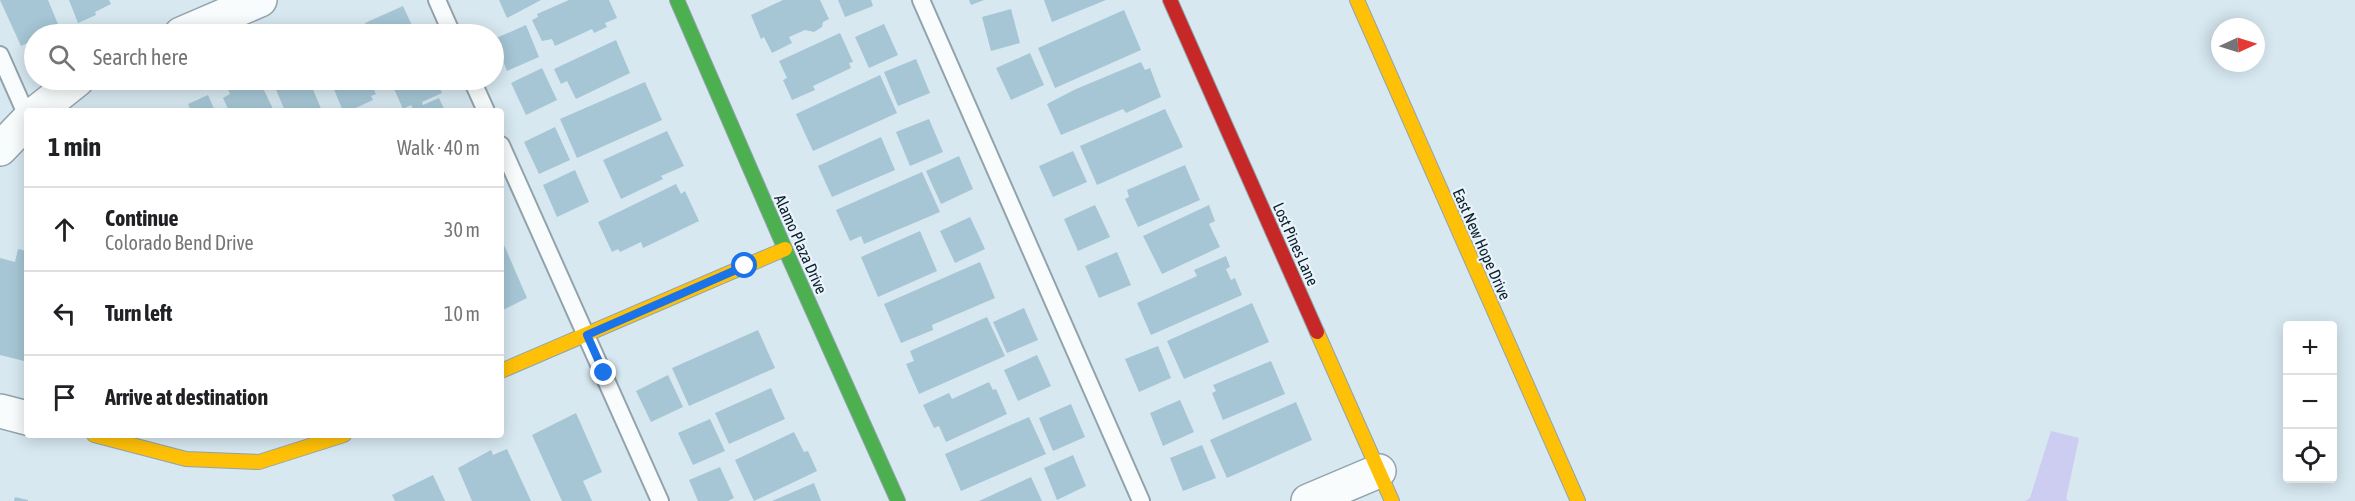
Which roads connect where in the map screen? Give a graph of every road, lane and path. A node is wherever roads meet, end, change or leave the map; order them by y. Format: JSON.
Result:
{"nodes":[{"id":1,"x":260,"y":0,"type":"edge"},
{"id":2,"x":437,"y":0,"type":"edge"},
{"id":3,"x":677,"y":0,"type":"edge"},
{"id":4,"x":921,"y":0,"type":"edge"},
{"id":5,"x":1170,"y":0,"type":"edge"},
{"id":6,"x":1357,"y":0,"type":"edge"},
{"id":7,"x":204,"y":24,"type":"edge"},
{"id":8,"x":448,"y":24,"type":"edge"},
{"id":9,"x":0,"y":55,"type":"edge"},
{"id":10,"x":64,"y":90,"type":"edge"},
{"id":11,"x":477,"y":90,"type":"edge"},
{"id":12,"x":42,"y":108,"type":"edge"},
{"id":13,"x":485,"y":108,"type":"edge"},
{"id":14,"x":24,"y":109,"type":"edge"},
{"id":15,"x":24,"y":124,"type":"edge"},
{"id":16,"x":0,"y":149,"type":"edge"},
{"id":17,"x":504,"y":152,"type":"edge"},
{"id":18,"x":785,"y":249,"type":"junction"},
{"id":19,"x":587,"y":335,"type":"junction"},
{"id":20,"x":504,"y":369,"type":"edge"},
{"id":21,"x":0,"y":411,"type":"edge"},
{"id":22,"x":24,"y":417,"type":"edge"},
{"id":23,"x":106,"y":438,"type":"edge"},
{"id":24,"x":335,"y":438,"type":"edge"},
{"id":25,"x":1379,"y":471,"type":"junction"},
{"id":26,"x":660,"y":501,"type":"edge"},
{"id":27,"x":898,"y":501,"type":"edge"},
{"id":28,"x":1141,"y":501,"type":"edge"},
{"id":29,"x":1308,"y":501,"type":"edge"},
{"id":30,"x":1392,"y":501,"type":"edge"},
{"id":31,"x":1578,"y":501,"type":"edge"}],
"edges":[{"from":1,"to":7,"type":"street"},
{"from":2,"to":8,"type":"lane"},
{"from":3,"to":18,"type":"street","name":"Alamo Plaza Drive"},
{"from":4,"to":28,"type":"lane"},
{"from":5,"to":25,"type":"street","name":"Lost Pines Lane"},
{"from":6,"to":31,"type":"street","name":"East New Hope Drive"},
{"from":9,"to":14,"type":"lane"},
{"from":10,"to":12,"type":"street"},
{"from":11,"to":13,"type":"lane"},
{"from":15,"to":16,"type":"street"},
{"from":17,"to":19,"type":"lane"},
{"from":18,"to":19,"type":"street"},
{"from":18,"to":27,"type":"street","name":"Alamo Plaza Drive"},
{"from":19,"to":20,"type":"street"},
{"from":19,"to":26,"type":"lane"},
{"from":21,"to":22,"type":"street"},
{"from":23,"to":24,"type":"street"},
{"from":25,"to":29,"type":"street"},
{"from":25,"to":30,"type":"street","name":"Lost Pines Lane"}]}
